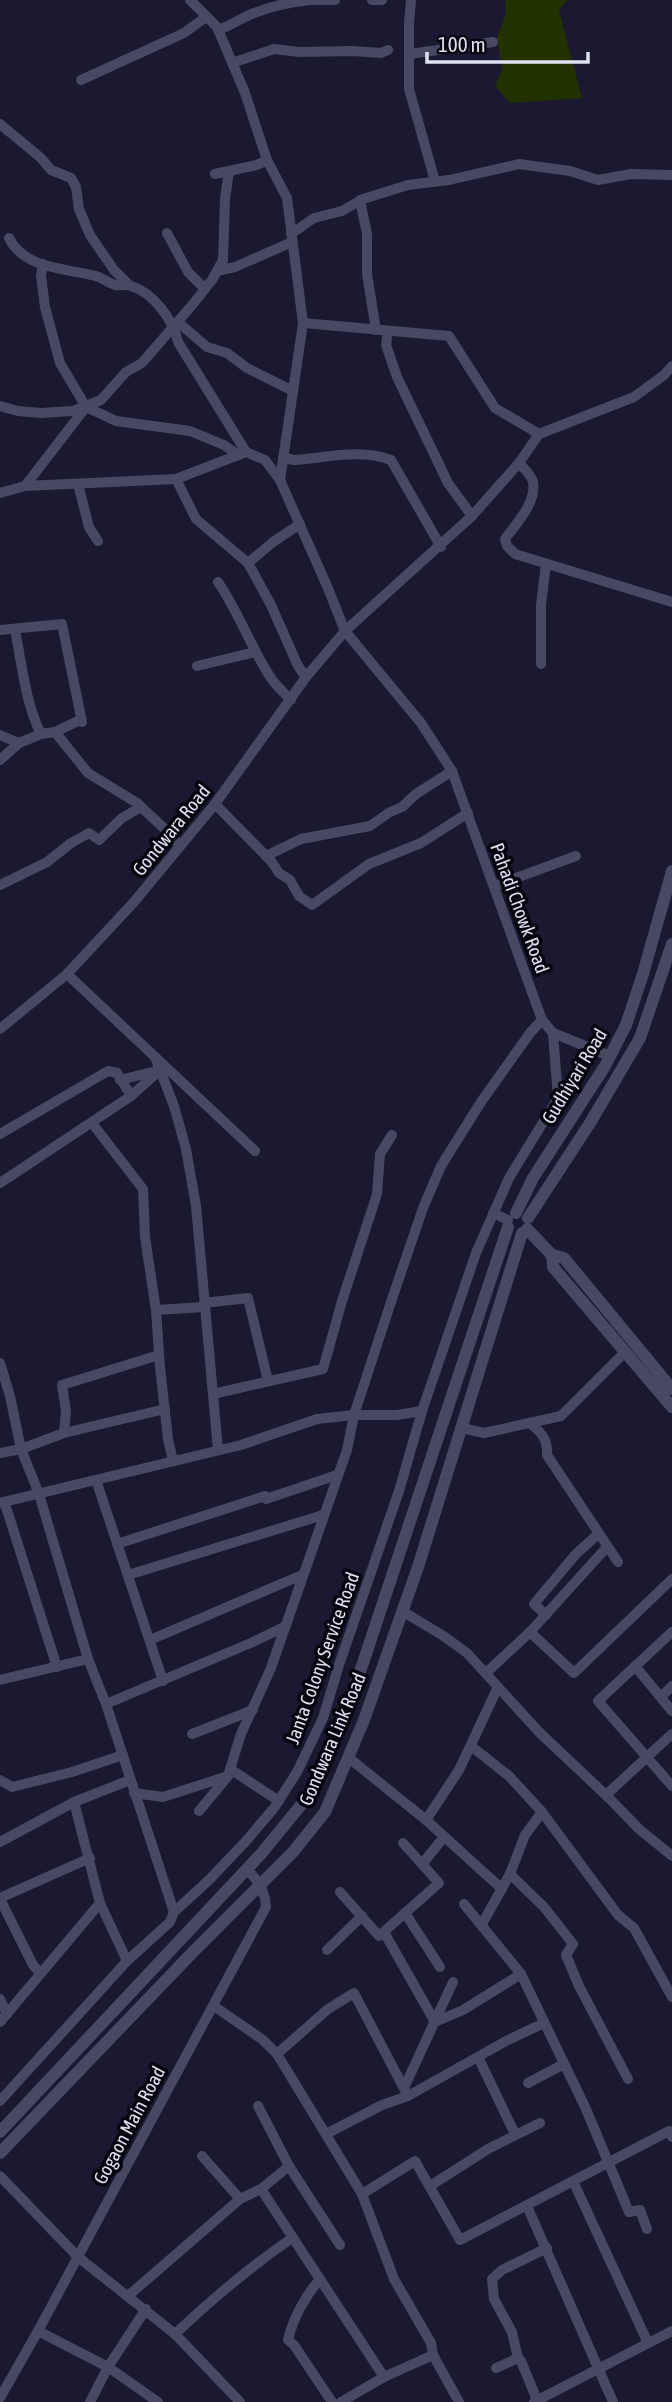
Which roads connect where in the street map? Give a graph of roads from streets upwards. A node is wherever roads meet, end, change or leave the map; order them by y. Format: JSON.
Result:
{"nodes":[{"id":1,"x":190,"y":0,"type":"edge"},
{"id":2,"x":312,"y":0,"type":"edge"},
{"id":3,"x":335,"y":0,"type":"edge"},
{"id":4,"x":372,"y":0,"type":"edge"},
{"id":5,"x":382,"y":0,"type":"edge"},
{"id":6,"x":411,"y":0,"type":"edge"},
{"id":7,"x":206,"y":16,"type":"junction"},
{"id":8,"x":218,"y":30,"type":"junction"},
{"id":9,"x":493,"y":42,"type":"dead end"},
{"id":10,"x":388,"y":50,"type":"dead end"},
{"id":11,"x":410,"y":54,"type":"junction"},
{"id":12,"x":232,"y":63,"type":"junction"},
{"id":13,"x":81,"y":80,"type":"dead end"},
{"id":14,"x":0,"y":124,"type":"edge"},
{"id":15,"x":267,"y":160,"type":"junction"},
{"id":16,"x":229,"y":171,"type":"junction"},
{"id":17,"x":215,"y":174,"type":"dead end"},
{"id":18,"x":672,"y":175,"type":"edge"},
{"id":19,"x":435,"y":181,"type":"junction"},
{"id":20,"x":360,"y":200,"type":"junction"},
{"id":21,"x":167,"y":233,"type":"dead end"},
{"id":22,"x":9,"y":238,"type":"dead end"},
{"id":23,"x":291,"y":238,"type":"junction"},
{"id":24,"x":43,"y":264,"type":"junction"},
{"id":25,"x":217,"y":271,"type":"junction"},
{"id":26,"x":129,"y":285,"type":"junction"},
{"id":27,"x":205,"y":289,"type":"junction"},
{"id":28,"x":303,"y":323,"type":"junction"},
{"id":29,"x":176,"y":324,"type":"junction"},
{"id":30,"x":376,"y":330,"type":"junction"},
{"id":31,"x":388,"y":331,"type":"junction"},
{"id":32,"x":672,"y":366,"type":"edge"},
{"id":33,"x":293,"y":391,"type":"junction"},
{"id":34,"x":0,"y":406,"type":"edge"},
{"id":35,"x":86,"y":407,"type":"junction"},
{"id":36,"x":539,"y":434,"type":"junction"},
{"id":37,"x":242,"y":454,"type":"junction"},
{"id":38,"x":283,"y":458,"type":"junction"},
{"id":39,"x":519,"y":463,"type":"junction"},
{"id":40,"x":176,"y":479,"type":"junction"},
{"id":41,"x":280,"y":480,"type":"junction"},
{"id":42,"x":78,"y":484,"type":"junction"},
{"id":43,"x":25,"y":486,"type":"junction"},
{"id":44,"x":0,"y":493,"type":"edge"},
{"id":45,"x":472,"y":516,"type":"junction"},
{"id":46,"x":300,"y":524,"type":"junction"},
{"id":47,"x":98,"y":541,"type":"dead end"},
{"id":48,"x":440,"y":547,"type":"junction"},
{"id":49,"x":248,"y":563,"type":"junction"},
{"id":50,"x":546,"y":564,"type":"junction"},
{"id":51,"x":218,"y":582,"type":"dead end"},
{"id":52,"x":672,"y":602,"type":"edge"},
{"id":53,"x":0,"y":630,"type":"edge"},
{"id":54,"x":15,"y":630,"type":"junction"},
{"id":55,"x":345,"y":631,"type":"junction"},
{"id":56,"x":255,"y":652,"type":"junction"},
{"id":57,"x":541,"y":664,"type":"dead end"},
{"id":58,"x":197,"y":666,"type":"dead end"},
{"id":59,"x":306,"y":677,"type":"junction"},
{"id":60,"x":290,"y":700,"type":"junction"},
{"id":61,"x":55,"y":732,"type":"junction"},
{"id":62,"x":41,"y":734,"type":"junction"},
{"id":63,"x":0,"y":735,"type":"edge"},
{"id":64,"x":19,"y":744,"type":"junction"},
{"id":65,"x":0,"y":760,"type":"edge"},
{"id":66,"x":452,"y":771,"type":"junction"},
{"id":67,"x":215,"y":804,"type":"junction"},
{"id":68,"x":141,"y":807,"type":"junction"},
{"id":69,"x":468,"y":813,"type":"junction"},
{"id":70,"x":180,"y":846,"type":"junction"},
{"id":71,"x":266,"y":856,"type":"junction"},
{"id":72,"x":576,"y":856,"type":"dead end"},
{"id":73,"x":672,"y":871,"type":"edge"},
{"id":74,"x":0,"y":885,"type":"edge"},
{"id":75,"x":494,"y":886,"type":"junction"},
{"id":76,"x":672,"y":944,"type":"edge"},
{"id":77,"x":66,"y":974,"type":"junction"},
{"id":78,"x":542,"y":1020,"type":"junction"},
{"id":79,"x":0,"y":1029,"type":"edge"},
{"id":80,"x":553,"y":1033,"type":"junction"},
{"id":81,"x":611,"y":1056,"type":"junction"},
{"id":82,"x":155,"y":1057,"type":"junction"},
{"id":83,"x":160,"y":1070,"type":"junction"},
{"id":84,"x":120,"y":1080,"type":"junction"},
{"id":85,"x":131,"y":1096,"type":"junction"},
{"id":86,"x":92,"y":1123,"type":"junction"},
{"id":87,"x":0,"y":1134,"type":"edge"},
{"id":88,"x":393,"y":1135,"type":"dead end"},
{"id":89,"x":256,"y":1151,"type":"dead end"},
{"id":90,"x":0,"y":1183,"type":"edge"},
{"id":91,"x":493,"y":1213,"type":"junction"},
{"id":92,"x":518,"y":1223,"type":"junction"},
{"id":93,"x":552,"y":1255,"type":"junction"},
{"id":94,"x":205,"y":1305,"type":"junction"},
{"id":95,"x":156,"y":1310,"type":"junction"},
{"id":96,"x":624,"y":1353,"type":"junction"},
{"id":97,"x":159,"y":1355,"type":"junction"},
{"id":98,"x":0,"y":1363,"type":"edge"},
{"id":99,"x":268,"y":1381,"type":"junction"},
{"id":100,"x":672,"y":1390,"type":"edge"},
{"id":101,"x":213,"y":1394,"type":"junction"},
{"id":102,"x":5,"y":1397,"type":"edge"},
{"id":103,"x":672,"y":1407,"type":"edge"},
{"id":104,"x":165,"y":1409,"type":"junction"},
{"id":105,"x":422,"y":1411,"type":"junction"},
{"id":106,"x":354,"y":1415,"type":"junction"},
{"id":107,"x":531,"y":1424,"type":"junction"},
{"id":108,"x":462,"y":1428,"type":"junction"},
{"id":109,"x":64,"y":1433,"type":"junction"},
{"id":110,"x":21,"y":1449,"type":"junction"},
{"id":111,"x":218,"y":1450,"type":"junction"},
{"id":112,"x":0,"y":1453,"type":"edge"},
{"id":113,"x":173,"y":1461,"type":"junction"},
{"id":114,"x":337,"y":1475,"type":"junction"},
{"id":115,"x":96,"y":1480,"type":"junction"},
{"id":116,"x":39,"y":1494,"type":"junction"},
{"id":117,"x":3,"y":1504,"type":"edge"},
{"id":118,"x":323,"y":1515,"type":"junction"},
{"id":119,"x":598,"y":1534,"type":"junction"},
{"id":120,"x":117,"y":1544,"type":"junction"},
{"id":121,"x":607,"y":1547,"type":"junction"},
{"id":122,"x":618,"y":1562,"type":"dead end"},
{"id":123,"x":128,"y":1575,"type":"junction"},
{"id":124,"x":302,"y":1575,"type":"junction"},
{"id":125,"x":672,"y":1579,"type":"edge"},
{"id":126,"x":402,"y":1611,"type":"junction"},
{"id":127,"x":546,"y":1615,"type":"junction"},
{"id":128,"x":286,"y":1626,"type":"junction"},
{"id":129,"x":530,"y":1632,"type":"junction"},
{"id":130,"x":672,"y":1632,"type":"edge"},
{"id":131,"x":150,"y":1640,"type":"junction"},
{"id":132,"x":88,"y":1659,"type":"junction"},
{"id":133,"x":635,"y":1666,"type":"junction"},
{"id":134,"x":57,"y":1667,"type":"junction"},
{"id":135,"x":486,"y":1673,"type":"junction"},
{"id":136,"x":0,"y":1680,"type":"edge"},
{"id":137,"x":163,"y":1681,"type":"junction"},
{"id":138,"x":672,"y":1686,"type":"edge"},
{"id":139,"x":498,"y":1687,"type":"junction"},
{"id":140,"x":661,"y":1697,"type":"junction"},
{"id":141,"x":106,"y":1704,"type":"junction"},
{"id":142,"x":253,"y":1710,"type":"junction"},
{"id":143,"x":672,"y":1711,"type":"edge"},
{"id":144,"x":192,"y":1734,"type":"dead end"},
{"id":145,"x":672,"y":1734,"type":"edge"},
{"id":146,"x":471,"y":1746,"type":"junction"},
{"id":147,"x":123,"y":1755,"type":"junction"},
{"id":148,"x":349,"y":1758,"type":"junction"},
{"id":149,"x":647,"y":1758,"type":"junction"},
{"id":150,"x":229,"y":1772,"type":"junction"},
{"id":151,"x":0,"y":1780,"type":"edge"},
{"id":152,"x":130,"y":1780,"type":"junction"},
{"id":153,"x":672,"y":1786,"type":"edge"},
{"id":154,"x":134,"y":1793,"type":"junction"},
{"id":155,"x":606,"y":1795,"type":"junction"},
{"id":156,"x":279,"y":1801,"type":"junction"},
{"id":157,"x":74,"y":1802,"type":"junction"},
{"id":158,"x":200,"y":1811,"type":"dead end"},
{"id":159,"x":542,"y":1812,"type":"junction"},
{"id":160,"x":426,"y":1820,"type":"junction"},
{"id":161,"x":444,"y":1837,"type":"junction"},
{"id":162,"x":1,"y":1841,"type":"edge"},
{"id":163,"x":403,"y":1843,"type":"dead end"},
{"id":164,"x":672,"y":1856,"type":"edge"},
{"id":165,"x":90,"y":1858,"type":"junction"},
{"id":166,"x":423,"y":1863,"type":"junction"},
{"id":167,"x":247,"y":1869,"type":"junction"},
{"id":168,"x":510,"y":1874,"type":"junction"},
{"id":169,"x":261,"y":1884,"type":"junction"},
{"id":170,"x":502,"y":1889,"type":"junction"},
{"id":171,"x":340,"y":1892,"type":"dead end"},
{"id":172,"x":0,"y":1899,"type":"edge"},
{"id":173,"x":100,"y":1903,"type":"junction"},
{"id":174,"x":464,"y":1903,"type":"dead end"},
{"id":175,"x":174,"y":1912,"type":"junction"},
{"id":176,"x":405,"y":1913,"type":"junction"},
{"id":177,"x":362,"y":1916,"type":"junction"},
{"id":178,"x":482,"y":1924,"type":"junction"},
{"id":179,"x":384,"y":1932,"type":"junction"},
{"id":180,"x":327,"y":1950,"type":"dead end"},
{"id":181,"x":127,"y":1961,"type":"junction"},
{"id":182,"x":440,"y":1967,"type":"dead end"},
{"id":183,"x":40,"y":1973,"type":"junction"},
{"id":184,"x":521,"y":1974,"type":"junction"},
{"id":185,"x":453,"y":1982,"type":"dead end"},
{"id":186,"x":672,"y":1997,"type":"edge"},
{"id":187,"x":0,"y":2000,"type":"edge"},
{"id":188,"x":214,"y":2006,"type":"junction"},
{"id":189,"x":4,"y":2018,"type":"edge"},
{"id":190,"x":435,"y":2022,"type":"junction"},
{"id":191,"x":544,"y":2023,"type":"junction"},
{"id":192,"x":277,"y":2054,"type":"junction"},
{"id":193,"x":478,"y":2057,"type":"junction"},
{"id":194,"x":564,"y":2064,"type":"junction"},
{"id":195,"x":628,"y":2079,"type":"dead end"},
{"id":196,"x":528,"y":2083,"type":"dead end"},
{"id":197,"x":406,"y":2092,"type":"junction"},
{"id":198,"x":0,"y":2101,"type":"edge"},
{"id":199,"x":258,"y":2106,"type":"dead end"},
{"id":200,"x":540,"y":2123,"type":"dead end"},
{"id":201,"x":0,"y":2132,"type":"edge"},
{"id":202,"x":326,"y":2134,"type":"junction"},
{"id":203,"x":515,"y":2134,"type":"junction"},
{"id":204,"x":672,"y":2137,"type":"edge"},
{"id":205,"x":0,"y":2153,"type":"edge"},
{"id":206,"x":202,"y":2156,"type":"dead end"},
{"id":207,"x":609,"y":2164,"type":"junction"},
{"id":208,"x":289,"y":2166,"type":"junction"},
{"id":209,"x":0,"y":2176,"type":"edge"},
{"id":210,"x":573,"y":2181,"type":"junction"},
{"id":211,"x":430,"y":2186,"type":"junction"},
{"id":212,"x":261,"y":2189,"type":"junction"},
{"id":213,"x":362,"y":2194,"type":"junction"},
{"id":214,"x":240,"y":2199,"type":"junction"},
{"id":215,"x":527,"y":2206,"type":"junction"},
{"id":216,"x":648,"y":2229,"type":"dead end"},
{"id":217,"x":292,"y":2238,"type":"junction"},
{"id":218,"x":340,"y":2245,"type":"dead end"},
{"id":219,"x":547,"y":2248,"type":"junction"},
{"id":220,"x":78,"y":2257,"type":"junction"},
{"id":221,"x":320,"y":2279,"type":"junction"},
{"id":222,"x":128,"y":2296,"type":"junction"},
{"id":223,"x":146,"y":2309,"type":"junction"},
{"id":224,"x":672,"y":2330,"type":"edge"},
{"id":225,"x":38,"y":2332,"type":"junction"},
{"id":226,"x":175,"y":2334,"type":"junction"},
{"id":227,"x":648,"y":2343,"type":"junction"},
{"id":228,"x":433,"y":2355,"type":"junction"},
{"id":229,"x":518,"y":2358,"type":"junction"},
{"id":230,"x":108,"y":2367,"type":"junction"},
{"id":231,"x":496,"y":2368,"type":"dead end"},
{"id":232,"x":599,"y":2370,"type":"junction"},
{"id":233,"x":384,"y":2377,"type":"junction"},
{"id":234,"x":0,"y":2398,"type":"edge"},
{"id":235,"x":536,"y":2401,"type":"edge"},
{"id":236,"x":90,"y":2402,"type":"edge"},
{"id":237,"x":158,"y":2402,"type":"edge"},
{"id":238,"x":240,"y":2402,"type":"edge"},
{"id":239,"x":332,"y":2402,"type":"edge"},
{"id":240,"x":341,"y":2402,"type":"edge"},
{"id":241,"x":459,"y":2402,"type":"edge"},
{"id":242,"x":613,"y":2402,"type":"edge"}],
"edges":[{"from":1,"to":7,"type":"street"},
{"from":2,"to":3,"type":"street"},
{"from":2,"to":8,"type":"street"},
{"from":4,"to":5,"type":"street"},
{"from":6,"to":11,"type":"street"},
{"from":7,"to":8,"type":"street"},
{"from":7,"to":13,"type":"street"},
{"from":8,"to":12,"type":"street"},
{"from":9,"to":11,"type":"street"},
{"from":10,"to":12,"type":"street"},
{"from":11,"to":19,"type":"street"},
{"from":12,"to":15,"type":"street"},
{"from":14,"to":26,"type":"street"},
{"from":15,"to":16,"type":"street"},
{"from":15,"to":23,"type":"street"},
{"from":16,"to":17,"type":"street"},
{"from":16,"to":25,"type":"street"},
{"from":18,"to":19,"type":"street"},
{"from":19,"to":20,"type":"street"},
{"from":20,"to":23,"type":"street"},
{"from":20,"to":30,"type":"street"},
{"from":21,"to":27,"type":"street"},
{"from":22,"to":24,"type":"street"},
{"from":23,"to":25,"type":"street"},
{"from":23,"to":28,"type":"street"},
{"from":24,"to":26,"type":"street"},
{"from":24,"to":35,"type":"street"},
{"from":25,"to":27,"type":"street"},
{"from":26,"to":29,"type":"street"},
{"from":27,"to":29,"type":"street"},
{"from":28,"to":30,"type":"street"},
{"from":28,"to":33,"type":"street"},
{"from":29,"to":33,"type":"street"},
{"from":29,"to":35,"type":"street"},
{"from":29,"to":37,"type":"street"},
{"from":30,"to":31,"type":"street"},
{"from":31,"to":36,"type":"street"},
{"from":31,"to":45,"type":"street"},
{"from":32,"to":36,"type":"street"},
{"from":33,"to":38,"type":"street"},
{"from":34,"to":35,"type":"street"},
{"from":35,"to":37,"type":"street"},
{"from":35,"to":43,"type":"street"},
{"from":36,"to":39,"type":"street","name":"Gondwara Road"},
{"from":37,"to":40,"type":"street"},
{"from":37,"to":41,"type":"street"},
{"from":38,"to":41,"type":"street"},
{"from":38,"to":48,"type":"street"},
{"from":39,"to":45,"type":"street","name":"Gondwara Road"},
{"from":39,"to":50,"type":"street"},
{"from":40,"to":42,"type":"street"},
{"from":40,"to":49,"type":"street"},
{"from":41,"to":46,"type":"street","name":"Pahadi Chowk Road"},
{"from":42,"to":43,"type":"street"},
{"from":42,"to":47,"type":"street"},
{"from":43,"to":44,"type":"street"},
{"from":45,"to":48,"type":"street","name":"Gondwara Road"},
{"from":46,"to":49,"type":"street"},
{"from":46,"to":55,"type":"street","name":"Pahadi Chowk Road"},
{"from":48,"to":55,"type":"street","name":"Gondwara Road"},
{"from":49,"to":59,"type":"street"},
{"from":50,"to":52,"type":"street"},
{"from":50,"to":57,"type":"street"},
{"from":51,"to":56,"type":"street"},
{"from":53,"to":54,"type":"street"},
{"from":54,"to":61,"type":"street"},
{"from":54,"to":62,"type":"street"},
{"from":55,"to":59,"type":"street","name":"Gondwara Road"},
{"from":55,"to":66,"type":"street","name":"Pahadi Chowk Road"},
{"from":56,"to":58,"type":"street"},
{"from":56,"to":60,"type":"street"},
{"from":59,"to":60,"type":"street","name":"Gondwara Road"},
{"from":60,"to":67,"type":"street","name":"Gondwara Road"},
{"from":61,"to":62,"type":"street"},
{"from":61,"to":68,"type":"street"},
{"from":62,"to":64,"type":"street"},
{"from":63,"to":64,"type":"street"},
{"from":64,"to":65,"type":"street"},
{"from":66,"to":69,"type":"street","name":"Pahadi Chowk Road"},
{"from":66,"to":71,"type":"street"},
{"from":67,"to":70,"type":"street","name":"Gondwara Road"},
{"from":67,"to":71,"type":"street"},
{"from":68,"to":70,"type":"street"},
{"from":68,"to":74,"type":"street"},
{"from":69,"to":71,"type":"street"},
{"from":69,"to":75,"type":"street","name":"Pahadi Chowk Road"},
{"from":70,"to":77,"type":"street","name":"Gondwara Road"},
{"from":72,"to":75,"type":"street"},
{"from":73,"to":81,"type":"street","name":"Gudhiyari Road"},
{"from":75,"to":78,"type":"street","name":"Pahadi Chowk Road"},
{"from":76,"to":92,"type":"street","name":"Gudhiyari Road"},
{"from":77,"to":79,"type":"street","name":"Gondwara Road"},
{"from":77,"to":82,"type":"street"},
{"from":78,"to":80,"type":"street","name":"Pahadi Chowk Road"},
{"from":78,"to":106,"type":"street"},
{"from":80,"to":81,"type":"street"},
{"from":80,"to":91,"type":"street"},
{"from":81,"to":92,"type":"street","name":"Gudhiyari Road"},
{"from":82,"to":83,"type":"street"},
{"from":82,"to":89,"type":"street"},
{"from":83,"to":84,"type":"street"},
{"from":83,"to":85,"type":"street"},
{"from":83,"to":94,"type":"street"},
{"from":84,"to":85,"type":"street"},
{"from":84,"to":87,"type":"street"},
{"from":85,"to":86,"type":"street"},
{"from":86,"to":90,"type":"street"},
{"from":86,"to":95,"type":"street"},
{"from":88,"to":99,"type":"street"},
{"from":91,"to":92,"type":"street"},
{"from":91,"to":105,"type":"street","name":"Janta Colony Service Road"},
{"from":92,"to":93,"type":"street"},
{"from":92,"to":108,"type":"street","name":"Gondwara Link Road"},
{"from":92,"to":167,"type":"street","name":"Gondwara Link Road"},
{"from":93,"to":96,"type":"street"},
{"from":93,"to":100,"type":"street"},
{"from":94,"to":95,"type":"street"},
{"from":94,"to":99,"type":"street"},
{"from":94,"to":101,"type":"street"},
{"from":95,"to":97,"type":"street"},
{"from":96,"to":103,"type":"street"},
{"from":96,"to":107,"type":"street"},
{"from":97,"to":104,"type":"street"},
{"from":97,"to":109,"type":"street"},
{"from":98,"to":102,"type":"street"},
{"from":99,"to":101,"type":"street"},
{"from":101,"to":111,"type":"street"},
{"from":102,"to":110,"type":"street"},
{"from":104,"to":109,"type":"street"},
{"from":104,"to":113,"type":"street"},
{"from":105,"to":106,"type":"street"},
{"from":105,"to":156,"type":"street","name":"Janta Colony Service Road"},
{"from":106,"to":111,"type":"street"},
{"from":106,"to":114,"type":"street"},
{"from":107,"to":108,"type":"street"},
{"from":107,"to":119,"type":"street"},
{"from":108,"to":126,"type":"street","name":"Gondwara Link Road"},
{"from":109,"to":110,"type":"street"},
{"from":110,"to":112,"type":"street"},
{"from":110,"to":116,"type":"street"},
{"from":111,"to":113,"type":"street"},
{"from":113,"to":115,"type":"street"},
{"from":114,"to":118,"type":"street"},
{"from":114,"to":120,"type":"street"},
{"from":115,"to":116,"type":"street"},
{"from":115,"to":120,"type":"street"},
{"from":116,"to":117,"type":"street"},
{"from":116,"to":132,"type":"street"},
{"from":117,"to":134,"type":"street"},
{"from":118,"to":123,"type":"street"},
{"from":118,"to":124,"type":"street"},
{"from":119,"to":121,"type":"street"},
{"from":119,"to":127,"type":"street"},
{"from":120,"to":123,"type":"street"},
{"from":121,"to":122,"type":"street"},
{"from":121,"to":127,"type":"street"},
{"from":123,"to":131,"type":"street"},
{"from":124,"to":128,"type":"street"},
{"from":124,"to":131,"type":"street"},
{"from":125,"to":129,"type":"street"},
{"from":126,"to":135,"type":"street"},
{"from":126,"to":148,"type":"street","name":"Gondwara Link Road"},
{"from":127,"to":129,"type":"street"},
{"from":128,"to":137,"type":"street"},
{"from":128,"to":142,"type":"street"},
{"from":129,"to":135,"type":"street"},
{"from":130,"to":133,"type":"street"},
{"from":131,"to":137,"type":"street"},
{"from":132,"to":134,"type":"street"},
{"from":132,"to":141,"type":"street"},
{"from":133,"to":140,"type":"street"},
{"from":133,"to":149,"type":"street"},
{"from":134,"to":136,"type":"street"},
{"from":135,"to":139,"type":"street"},
{"from":137,"to":141,"type":"street"},
{"from":138,"to":140,"type":"street"},
{"from":139,"to":146,"type":"street"},
{"from":139,"to":155,"type":"street"},
{"from":140,"to":143,"type":"street"},
{"from":141,"to":147,"type":"street"},
{"from":142,"to":144,"type":"street"},
{"from":142,"to":150,"type":"street"},
{"from":145,"to":149,"type":"street"},
{"from":146,"to":159,"type":"street"},
{"from":146,"to":160,"type":"street"},
{"from":147,"to":151,"type":"street"},
{"from":147,"to":152,"type":"street"},
{"from":148,"to":160,"type":"street"},
{"from":148,"to":169,"type":"street","name":"Gondwara Link Road"},
{"from":149,"to":153,"type":"street"},
{"from":149,"to":155,"type":"street"},
{"from":150,"to":154,"type":"street"},
{"from":150,"to":156,"type":"street"},
{"from":150,"to":158,"type":"street"},
{"from":152,"to":154,"type":"street"},
{"from":152,"to":157,"type":"street"},
{"from":154,"to":175,"type":"street"},
{"from":155,"to":164,"type":"street"},
{"from":156,"to":175,"type":"street","name":"Janta Colony Service Road"},
{"from":157,"to":162,"type":"street"},
{"from":157,"to":165,"type":"street"},
{"from":159,"to":168,"type":"street"},
{"from":159,"to":186,"type":"street"},
{"from":160,"to":161,"type":"street"},
{"from":161,"to":166,"type":"street"},
{"from":161,"to":170,"type":"street"},
{"from":163,"to":166,"type":"street"},
{"from":165,"to":172,"type":"street"},
{"from":165,"to":173,"type":"street"},
{"from":166,"to":176,"type":"street"},
{"from":167,"to":169,"type":"street"},
{"from":167,"to":201,"type":"street","name":"Gondwara Link Road"},
{"from":168,"to":170,"type":"street"},
{"from":168,"to":195,"type":"street"},
{"from":169,"to":188,"type":"street","name":"Gogaon Main Road"},
{"from":169,"to":205,"type":"street","name":"Gondwara Link Road"},
{"from":170,"to":178,"type":"street"},
{"from":171,"to":177,"type":"street"},
{"from":172,"to":183,"type":"street"},
{"from":173,"to":181,"type":"street"},
{"from":173,"to":183,"type":"street"},
{"from":174,"to":178,"type":"street"},
{"from":175,"to":181,"type":"street","name":"Janta Colony Service Road"},
{"from":176,"to":179,"type":"street"},
{"from":176,"to":182,"type":"street"},
{"from":177,"to":179,"type":"street"},
{"from":177,"to":180,"type":"street"},
{"from":178,"to":184,"type":"street"},
{"from":179,"to":190,"type":"street"},
{"from":181,"to":198,"type":"street","name":"Janta Colony Service Road"},
{"from":183,"to":189,"type":"street"},
{"from":184,"to":190,"type":"street"},
{"from":184,"to":191,"type":"street"},
{"from":185,"to":190,"type":"street"},
{"from":187,"to":189,"type":"street"},
{"from":188,"to":192,"type":"street"},
{"from":188,"to":220,"type":"street","name":"Gogaon Main Road"},
{"from":190,"to":197,"type":"street"},
{"from":191,"to":193,"type":"street"},
{"from":191,"to":194,"type":"street"},
{"from":192,"to":197,"type":"street"},
{"from":192,"to":202,"type":"street"},
{"from":193,"to":197,"type":"street"},
{"from":193,"to":203,"type":"street"},
{"from":194,"to":196,"type":"street"},
{"from":194,"to":207,"type":"street"},
{"from":197,"to":202,"type":"street"},
{"from":199,"to":208,"type":"street"},
{"from":200,"to":203,"type":"street"},
{"from":202,"to":213,"type":"street"},
{"from":203,"to":211,"type":"street"},
{"from":204,"to":207,"type":"street"},
{"from":206,"to":214,"type":"street"},
{"from":207,"to":210,"type":"street"},
{"from":207,"to":216,"type":"street"},
{"from":208,"to":212,"type":"street"},
{"from":208,"to":218,"type":"street"},
{"from":209,"to":220,"type":"street"},
{"from":210,"to":215,"type":"street"},
{"from":210,"to":227,"type":"street"},
{"from":211,"to":213,"type":"street"},
{"from":211,"to":215,"type":"street"},
{"from":212,"to":214,"type":"street"},
{"from":212,"to":217,"type":"street"},
{"from":213,"to":228,"type":"street"},
{"from":214,"to":222,"type":"street"},
{"from":215,"to":219,"type":"street"},
{"from":217,"to":221,"type":"street"},
{"from":217,"to":226,"type":"street"},
{"from":219,"to":229,"type":"street"},
{"from":219,"to":232,"type":"street"},
{"from":220,"to":222,"type":"street"},
{"from":220,"to":225,"type":"street","name":"Gogaon Main Road"},
{"from":221,"to":233,"type":"street"},
{"from":221,"to":239,"type":"street"},
{"from":222,"to":223,"type":"street"},
{"from":223,"to":226,"type":"street"},
{"from":223,"to":230,"type":"street"},
{"from":224,"to":227,"type":"street"},
{"from":225,"to":230,"type":"street"},
{"from":225,"to":234,"type":"street","name":"Gogaon Main Road"},
{"from":226,"to":238,"type":"street"},
{"from":227,"to":232,"type":"street"},
{"from":228,"to":233,"type":"street"},
{"from":228,"to":241,"type":"street"},
{"from":229,"to":231,"type":"street"},
{"from":229,"to":235,"type":"street"},
{"from":230,"to":236,"type":"street"},
{"from":230,"to":237,"type":"street"},
{"from":232,"to":235,"type":"street"},
{"from":232,"to":242,"type":"street"},
{"from":233,"to":240,"type":"street"}]}
